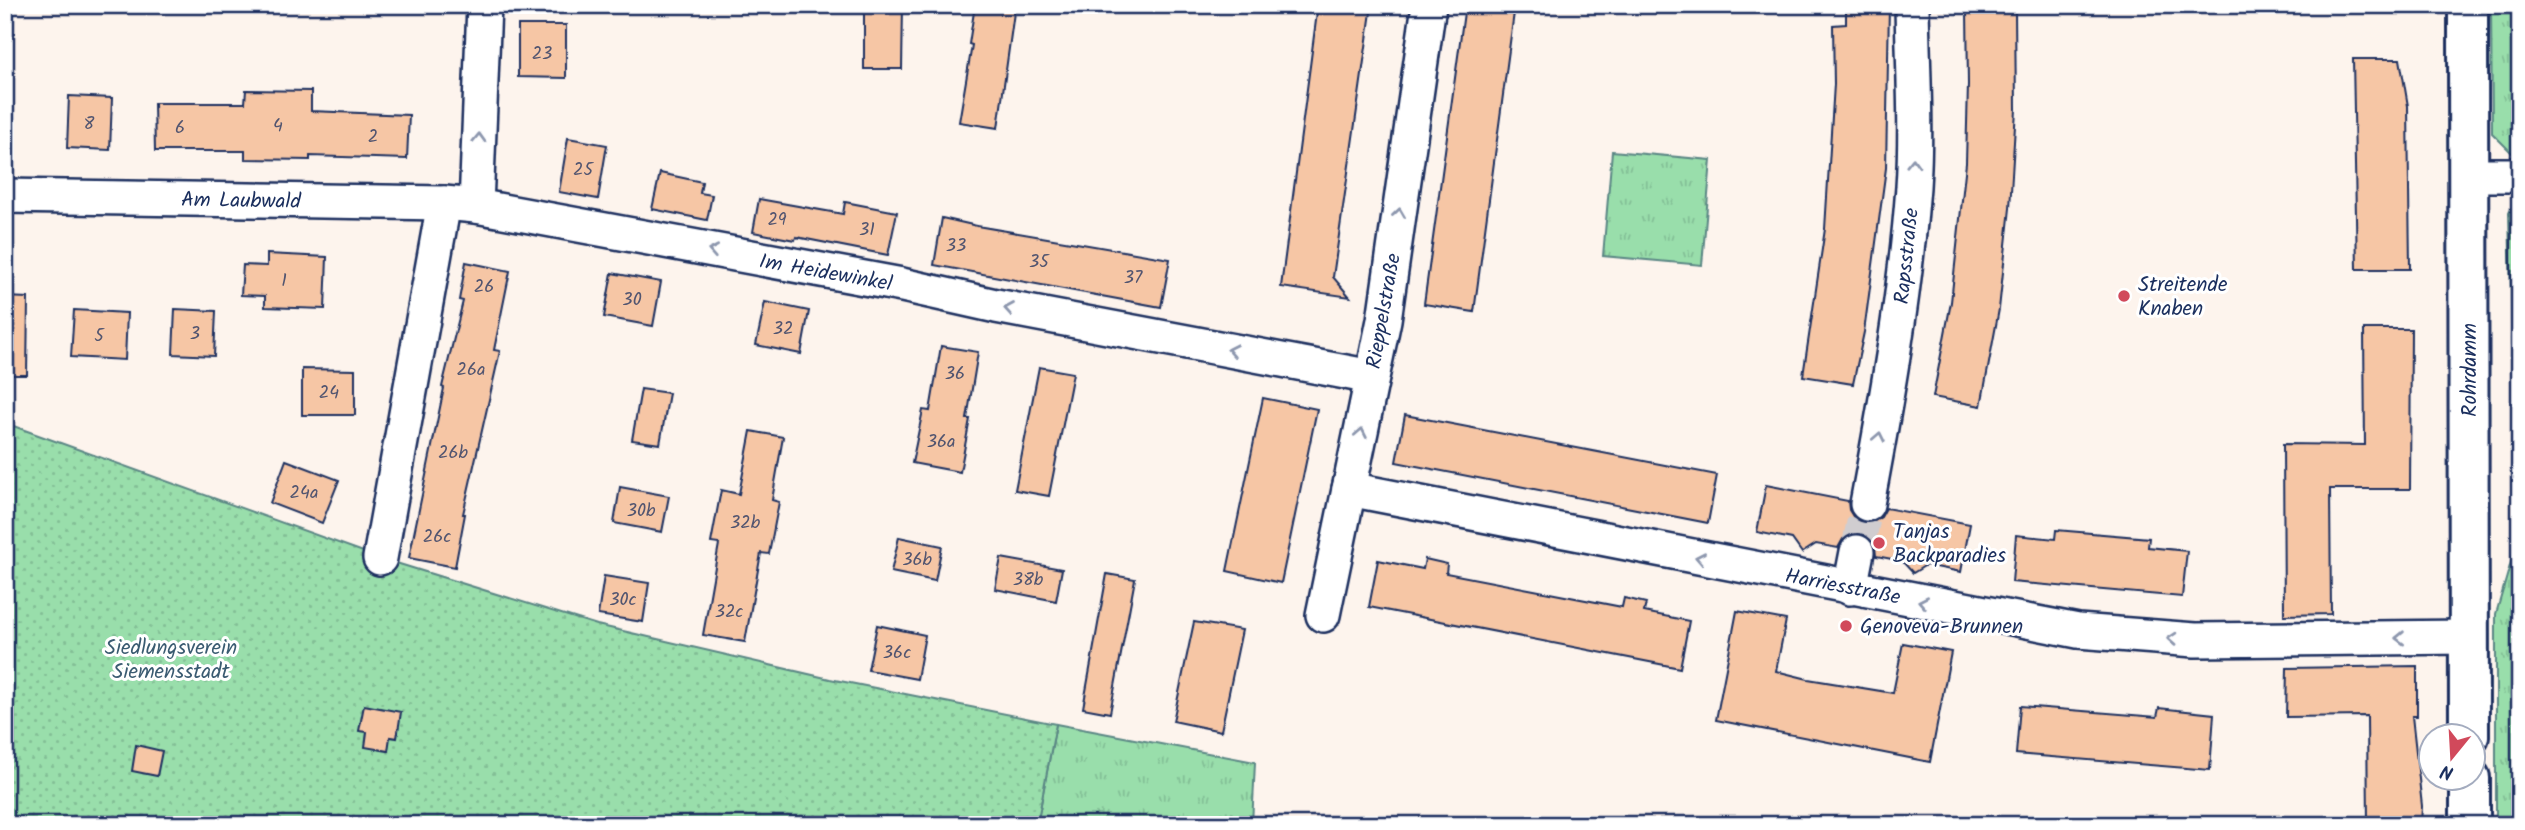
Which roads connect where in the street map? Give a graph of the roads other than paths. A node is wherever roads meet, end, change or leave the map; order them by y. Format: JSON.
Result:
{"nodes":[{"id":1,"x":484,"y":5,"type":"edge"},
{"id":2,"x":1429,"y":5,"type":"edge"},
{"id":3,"x":1912,"y":5,"type":"edge"},
{"id":4,"x":2468,"y":5,"type":"edge"},
{"id":5,"x":2520,"y":175,"type":"edge"},
{"id":6,"x":2469,"y":176,"type":"junction"},
{"id":7,"x":5,"y":196,"type":"edge"},
{"id":8,"x":460,"y":204,"type":"junction"},
{"id":9,"x":1372,"y":377,"type":"junction"},
{"id":10,"x":1349,"y":489,"type":"junction"},
{"id":11,"x":1867,"y":504,"type":"tunnel mouth"},
{"id":12,"x":1857,"y":552,"type":"tunnel mouth"},
{"id":13,"x":380,"y":558,"type":"dead end"},
{"id":14,"x":1850,"y":588,"type":"junction"},
{"id":15,"x":1323,"y":615,"type":"dead end"},
{"id":16,"x":2468,"y":637,"type":"junction"},
{"id":17,"x":2469,"y":722,"type":"edge"},
{"id":18,"x":2470,"y":792,"type":"edge"},
{"id":19,"x":2470,"y":825,"type":"edge"}],
"edges":[{"from":8,"to":1,"type":"street","one_way":true},
{"from":9,"to":2,"type":"street","name":"Rieppelstraße","one_way":true},
{"from":11,"to":3,"type":"street","name":"Rapsstraße","one_way":true},
{"from":4,"to":6,"type":"main road","name":"Rohrdamm"},
{"from":5,"to":6,"type":"street"},
{"from":6,"to":16,"type":"main road","name":"Rohrdamm"},
{"from":7,"to":8,"type":"street","name":"Am Laubwald"},
{"from":9,"to":8,"type":"street","name":"Im Heidewinkel","one_way":true},
{"from":8,"to":13,"type":"street"},
{"from":10,"to":9,"type":"street","name":"Rieppelstraße","one_way":true},
{"from":14,"to":10,"type":"street","name":"Harriesstraße","one_way":true},
{"from":10,"to":15,"type":"street","name":"Rieppelstraße"},
{"from":12,"to":14,"type":"street"},
{"from":16,"to":14,"type":"street","name":"Harriesstraße","one_way":true},
{"from":16,"to":17,"type":"main road","name":"Rohrdamm"},
{"from":18,"to":19,"type":"main road"}]}
